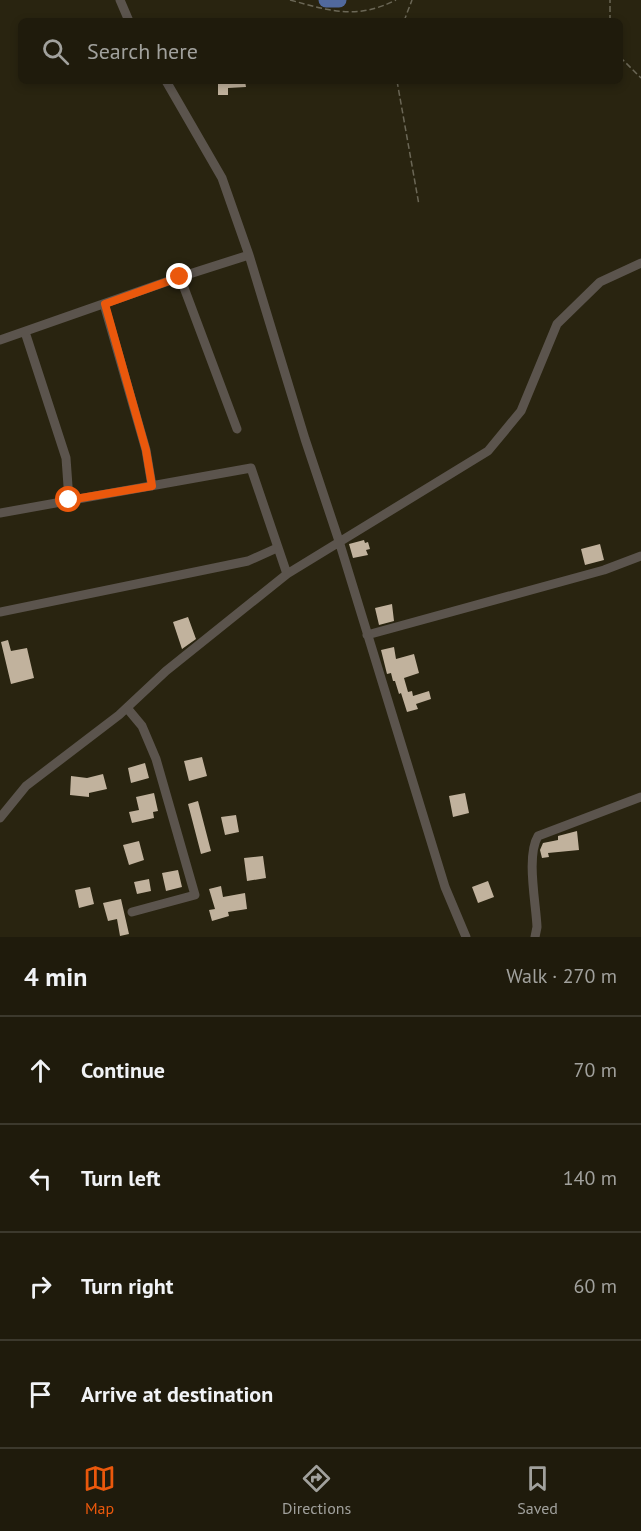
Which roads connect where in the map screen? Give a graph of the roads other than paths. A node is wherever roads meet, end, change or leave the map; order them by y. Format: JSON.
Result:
{"nodes":[{"id":1,"x":120,"y":0,"type":"edge"},
{"id":2,"x":128,"y":18,"type":"edge"},
{"id":3,"x":168,"y":84,"type":"edge"},
{"id":4,"x":245,"y":256,"type":"junction"},
{"id":5,"x":641,"y":263,"type":"edge"},
{"id":6,"x":180,"y":277,"type":"junction"},
{"id":7,"x":105,"y":304,"type":"junction"},
{"id":8,"x":26,"y":332,"type":"junction"},
{"id":9,"x":0,"y":340,"type":"edge"},
{"id":10,"x":237,"y":429,"type":"dead end"},
{"id":11,"x":152,"y":486,"type":"junction"},
{"id":12,"x":69,"y":500,"type":"junction"},
{"id":13,"x":0,"y":513,"type":"edge"},
{"id":14,"x":335,"y":543,"type":"junction"},
{"id":15,"x":277,"y":548,"type":"junction"},
{"id":16,"x":641,"y":556,"type":"edge"},
{"id":17,"x":287,"y":574,"type":"junction"},
{"id":18,"x":0,"y":612,"type":"edge"},
{"id":19,"x":367,"y":635,"type":"junction"},
{"id":20,"x":126,"y":708,"type":"junction"},
{"id":21,"x":641,"y":797,"type":"edge"},
{"id":22,"x":0,"y":818,"type":"edge"},
{"id":23,"x":132,"y":912,"type":"dead end"},
{"id":24,"x":466,"y":937,"type":"edge"},
{"id":25,"x":535,"y":937,"type":"edge"}],
"edges":[{"from":1,"to":2,"type":"street"},
{"from":3,"to":4,"type":"street"},
{"from":4,"to":6,"type":"street"},
{"from":4,"to":14,"type":"street"},
{"from":5,"to":14,"type":"street"},
{"from":6,"to":7,"type":"street"},
{"from":6,"to":10,"type":"street"},
{"from":7,"to":8,"type":"street"},
{"from":7,"to":11,"type":"street"},
{"from":8,"to":9,"type":"street"},
{"from":8,"to":12,"type":"street"},
{"from":11,"to":12,"type":"street"},
{"from":11,"to":15,"type":"street"},
{"from":12,"to":13,"type":"street"},
{"from":14,"to":17,"type":"street"},
{"from":14,"to":19,"type":"street"},
{"from":15,"to":17,"type":"street"},
{"from":15,"to":18,"type":"street"},
{"from":16,"to":19,"type":"street"},
{"from":17,"to":20,"type":"street"},
{"from":19,"to":24,"type":"street"},
{"from":20,"to":22,"type":"street"},
{"from":20,"to":23,"type":"street"},
{"from":21,"to":25,"type":"street"}]}
